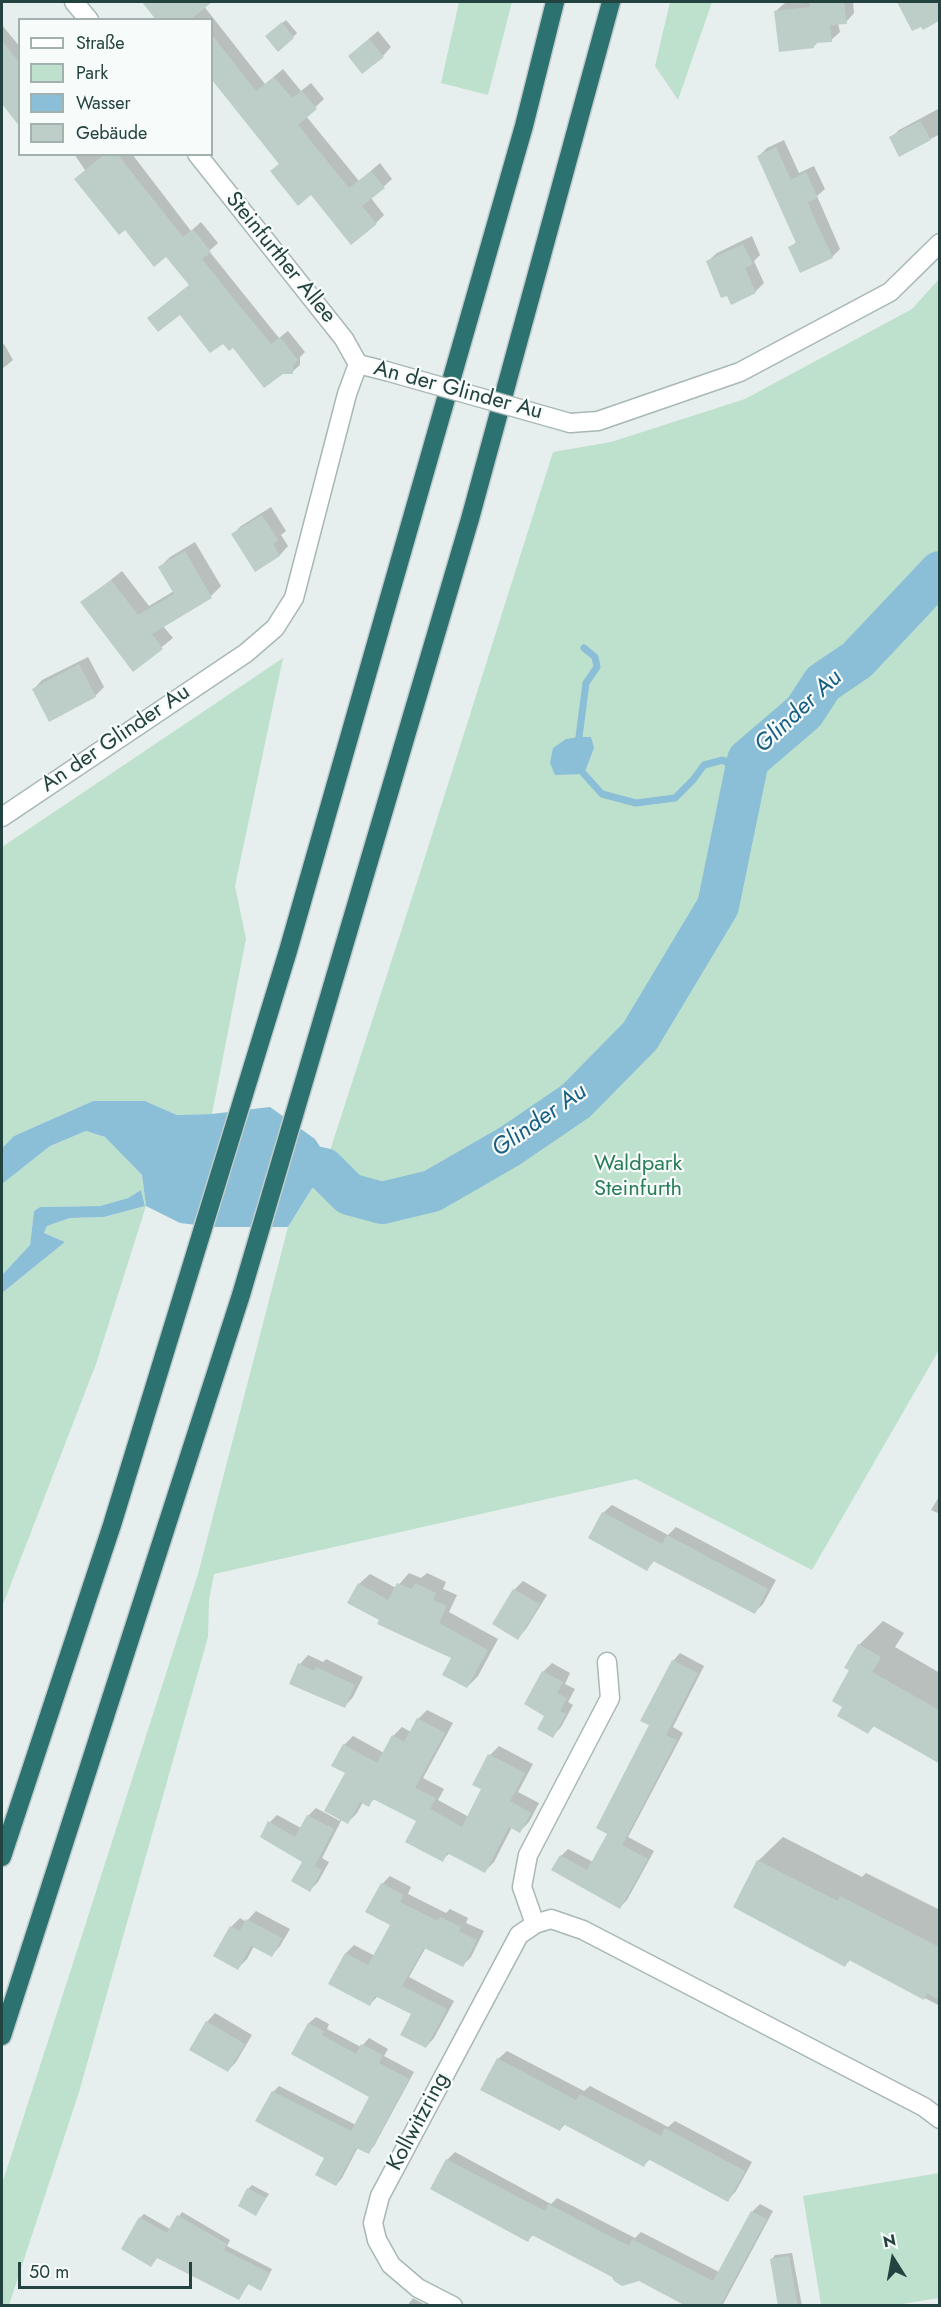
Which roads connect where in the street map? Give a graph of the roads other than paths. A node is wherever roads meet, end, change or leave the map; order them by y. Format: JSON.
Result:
{"nodes":[{"id":1,"x":74,"y":2,"type":"edge"},
{"id":2,"x":555,"y":2,"type":"edge"},
{"id":3,"x":611,"y":2,"type":"edge"},
{"id":4,"x":87,"y":18,"type":"edge"},
{"id":5,"x":199,"y":156,"type":"edge"},
{"id":6,"x":939,"y":243,"type":"edge"},
{"id":7,"x":358,"y":364,"type":"junction"},
{"id":8,"x":2,"y":817,"type":"edge"},
{"id":9,"x":608,"y":1662,"type":"dead end"},
{"id":10,"x":2,"y":1857,"type":"edge"},
{"id":11,"x":535,"y":1924,"type":"junction"},
{"id":12,"x":2,"y":2037,"type":"edge"},
{"id":13,"x":939,"y":2119,"type":"edge"},
{"id":14,"x":453,"y":2306,"type":"edge"}],
"edges":[{"from":1,"to":4,"type":"street"},
{"from":2,"to":10,"type":"highway"},
{"from":3,"to":12,"type":"highway"},
{"from":5,"to":7,"type":"street","name":"Steinfurther Allee"},
{"from":6,"to":7,"type":"street","name":"An der Glinder Au","bridge":true},
{"from":7,"to":8,"type":"street","name":"An der Glinder Au"},
{"from":9,"to":11,"type":"street"},
{"from":11,"to":13,"type":"street"},
{"from":11,"to":14,"type":"street","name":"Kollwitzring"}]}
